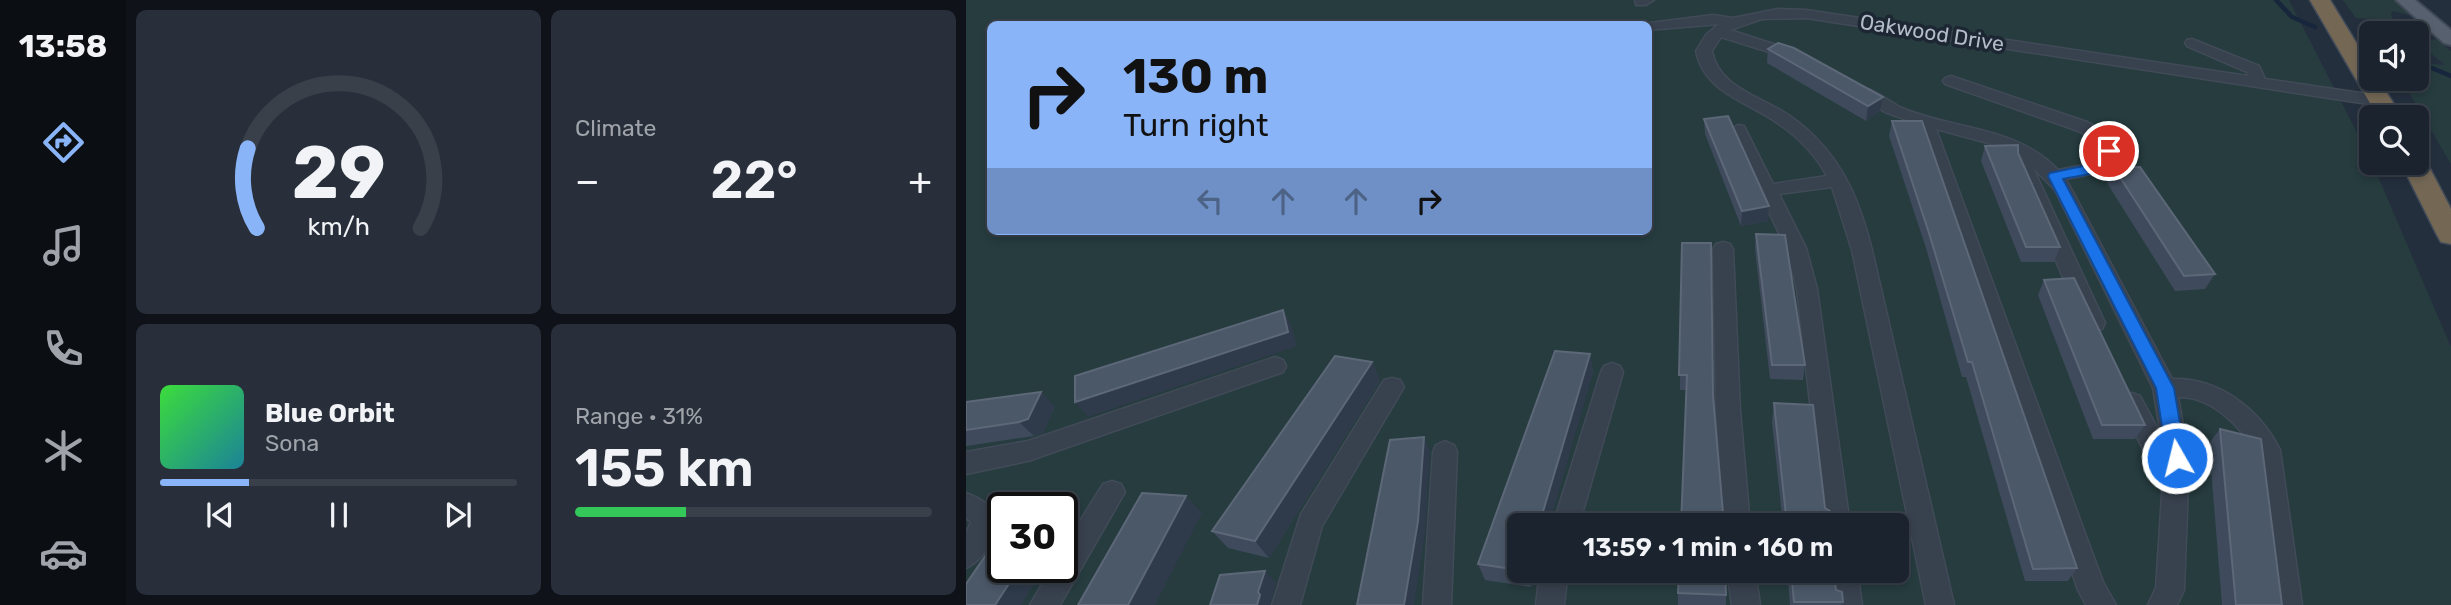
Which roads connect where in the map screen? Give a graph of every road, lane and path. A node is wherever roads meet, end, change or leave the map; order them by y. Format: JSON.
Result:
{"nodes":[{"id":1,"x":2320,"y":0,"type":"edge"},
{"id":2,"x":2405,"y":0,"type":"edge"},
{"id":3,"x":1825,"y":1,"type":"edge"},
{"id":4,"x":1849,"y":20,"type":"junction"},
{"id":5,"x":1652,"y":26,"type":"edge"},
{"id":6,"x":1726,"y":27,"type":"junction"},
{"id":7,"x":2451,"y":39,"type":"edge"},
{"id":8,"x":2192,"y":43,"type":"dead end"},
{"id":9,"x":1810,"y":63,"type":"edge"},
{"id":10,"x":1844,"y":82,"type":"edge"},
{"id":11,"x":1951,"y":82,"type":"dead end"},
{"id":12,"x":2258,"y":83,"type":"junction"},
{"id":13,"x":2366,"y":105,"type":"edge"},
{"id":14,"x":2384,"y":105,"type":"edge"},
{"id":15,"x":1925,"y":121,"type":"junction"},
{"id":16,"x":1738,"y":130,"type":"edge"},
{"id":17,"x":2033,"y":158,"type":"junction"},
{"id":18,"x":2420,"y":175,"type":"edge"},
{"id":19,"x":2055,"y":176,"type":"junction"},
{"id":20,"x":1839,"y":180,"type":"junction"},
{"id":21,"x":1769,"y":190,"type":"junction"},
{"id":22,"x":2451,"y":235,"type":"edge"},
{"id":23,"x":1723,"y":249,"type":"dead end"},
{"id":24,"x":2103,"y":343,"type":"edge"},
{"id":25,"x":1275,"y":366,"type":"dead end"},
{"id":26,"x":1612,"y":372,"type":"dead end"},
{"id":27,"x":2120,"y":381,"type":"edge"},
{"id":28,"x":1392,"y":387,"type":"dead end"},
{"id":29,"x":2165,"y":388,"type":"junction"},
{"id":30,"x":1445,"y":452,"type":"dead end"},
{"id":31,"x":2177,"y":458,"type":"junction"},
{"id":32,"x":966,"y":463,"type":"edge"},
{"id":33,"x":1112,"y":492,"type":"dead end"},
{"id":34,"x":966,"y":505,"type":"edge"},
{"id":35,"x":1570,"y":513,"type":"edge"},
{"id":36,"x":1736,"y":513,"type":"edge"},
{"id":37,"x":1835,"y":513,"type":"edge"},
{"id":38,"x":966,"y":555,"type":"edge"},
{"id":39,"x":1553,"y":583,"type":"edge"},
{"id":40,"x":1743,"y":583,"type":"edge"},
{"id":41,"x":1845,"y":583,"type":"edge"},
{"id":42,"x":1044,"y":605,"type":"edge"},
{"id":43,"x":1286,"y":605,"type":"edge"},
{"id":44,"x":1437,"y":605,"type":"edge"},
{"id":45,"x":1550,"y":605,"type":"edge"},
{"id":46,"x":1746,"y":605,"type":"edge"},
{"id":47,"x":1848,"y":605,"type":"edge"},
{"id":48,"x":1940,"y":605,"type":"edge"},
{"id":49,"x":2102,"y":605,"type":"edge"},
{"id":50,"x":2162,"y":605,"type":"edge"},
{"id":51,"x":2288,"y":605,"type":"edge"}],
"edges":[{"from":1,"to":14,"type":"highway"},
{"from":2,"to":7,"type":"main road"},
{"from":3,"to":4,"type":"street"},
{"from":4,"to":6,"type":"street","name":"Oakwood Drive"},
{"from":4,"to":12,"type":"street","name":"Oakwood Drive"},
{"from":5,"to":6,"type":"street"},
{"from":6,"to":9,"type":"street"},
{"from":6,"to":20,"type":"street"},
{"from":8,"to":12,"type":"street"},
{"from":10,"to":15,"type":"street"},
{"from":11,"to":19,"type":"street"},
{"from":12,"to":13,"type":"street","name":"Oakwood Drive"},
{"from":15,"to":17,"type":"street"},
{"from":15,"to":49,"type":"street"},
{"from":16,"to":21,"type":"street"},
{"from":17,"to":19,"type":"street"},
{"from":17,"to":24,"type":"street"},
{"from":18,"to":22,"type":"highway"},
{"from":19,"to":29,"type":"street"},
{"from":20,"to":21,"type":"street"},
{"from":20,"to":48,"type":"street"},
{"from":21,"to":37,"type":"street"},
{"from":23,"to":36,"type":"street"},
{"from":25,"to":32,"type":"street"},
{"from":26,"to":35,"type":"street"},
{"from":27,"to":31,"type":"street"},
{"from":28,"to":43,"type":"street"},
{"from":29,"to":31,"type":"street"},
{"from":29,"to":51,"type":"street"},
{"from":30,"to":44,"type":"street"},
{"from":31,"to":50,"type":"street"},
{"from":33,"to":42,"type":"street"},
{"from":34,"to":38,"type":"street"},
{"from":39,"to":45,"type":"street"},
{"from":40,"to":46,"type":"street"},
{"from":41,"to":47,"type":"street"}]}
